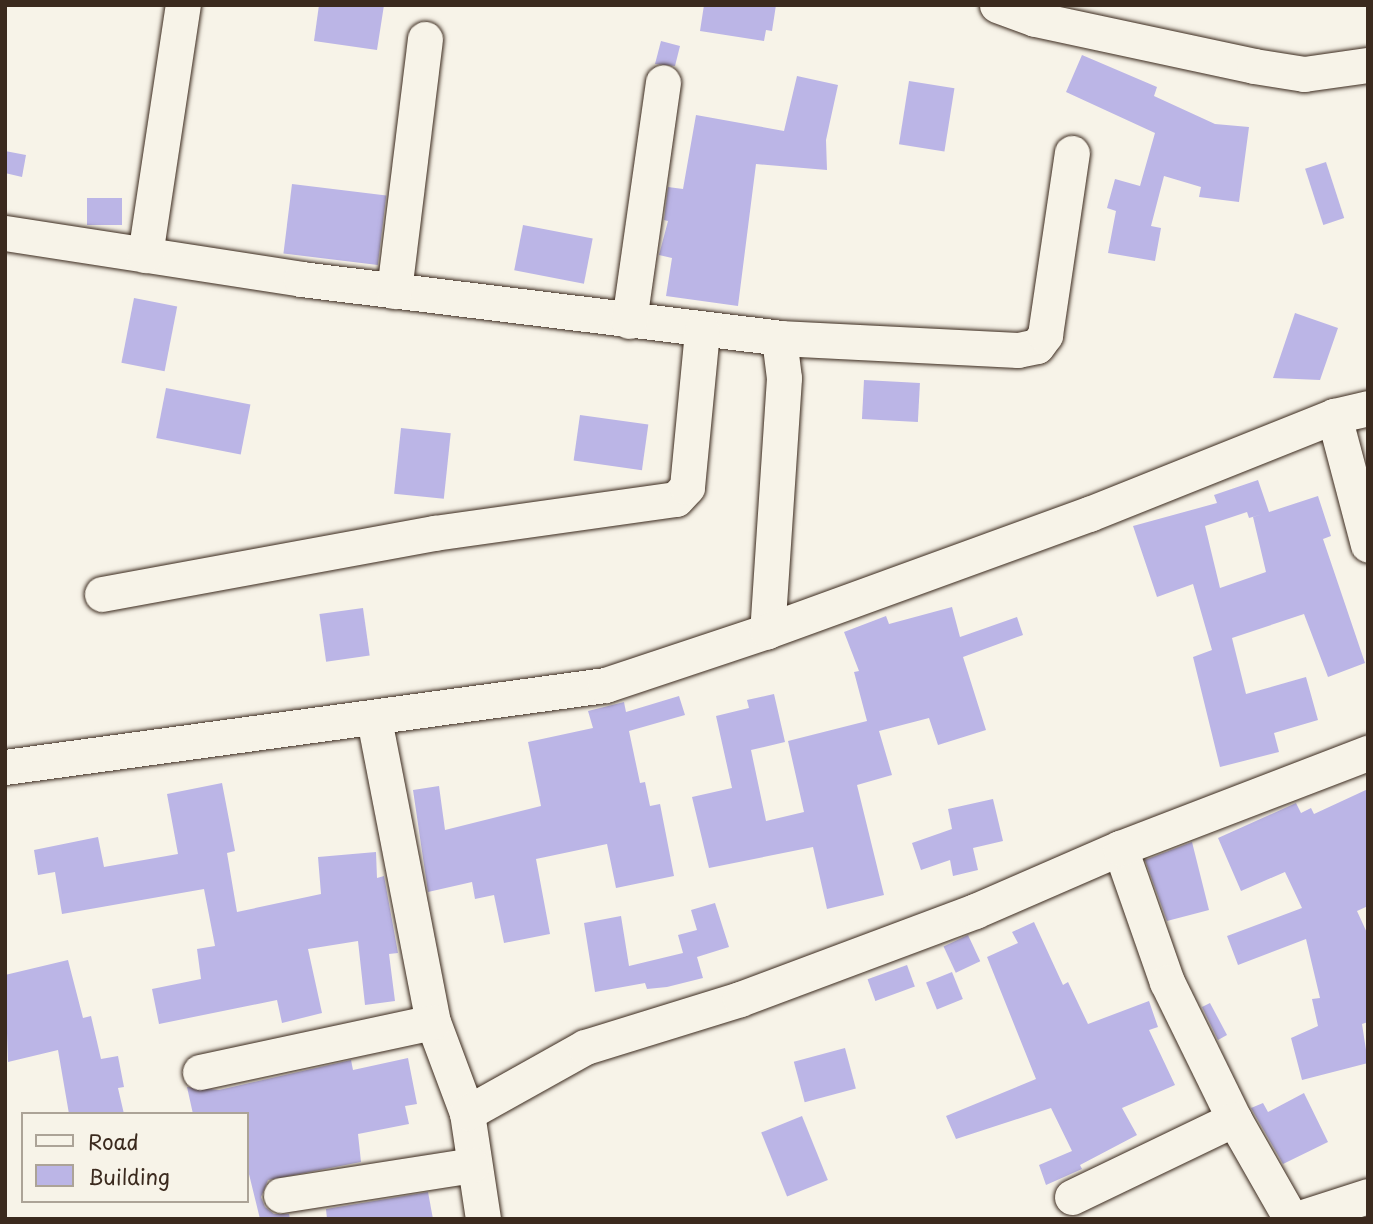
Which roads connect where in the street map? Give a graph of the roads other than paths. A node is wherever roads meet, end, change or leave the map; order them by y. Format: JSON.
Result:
{"nodes":[{"id":1,"x":183,"y":5,"type":"edge"},
{"id":2,"x":997,"y":5,"type":"edge"},
{"id":3,"x":425,"y":39,"type":"dead end"},
{"id":4,"x":1368,"y":65,"type":"edge"},
{"id":5,"x":663,"y":82,"type":"dead end"},
{"id":6,"x":1072,"y":153,"type":"dead end"},
{"id":7,"x":5,"y":233,"type":"edge"},
{"id":8,"x":145,"y":255,"type":"junction"},
{"id":9,"x":394,"y":291,"type":"junction"},
{"id":10,"x":629,"y":321,"type":"junction"},
{"id":11,"x":702,"y":331,"type":"junction"},
{"id":12,"x":779,"y":338,"type":"junction"},
{"id":13,"x":1368,"y":408,"type":"edge"},
{"id":14,"x":1334,"y":416,"type":"junction"},
{"id":15,"x":1368,"y":545,"type":"edge"},
{"id":16,"x":102,"y":594,"type":"dead end"},
{"id":17,"x":767,"y":631,"type":"junction"},
{"id":18,"x":374,"y":719,"type":"junction"},
{"id":19,"x":1368,"y":753,"type":"edge"},
{"id":20,"x":5,"y":767,"type":"edge"},
{"id":21,"x":1120,"y":848,"type":"junction"},
{"id":22,"x":433,"y":1022,"type":"junction"},
{"id":23,"x":200,"y":1072,"type":"dead end"},
{"id":24,"x":467,"y":1113,"type":"junction"},
{"id":25,"x":1234,"y":1119,"type":"junction"},
{"id":26,"x":472,"y":1165,"type":"junction"},
{"id":27,"x":281,"y":1195,"type":"dead end"},
{"id":28,"x":1368,"y":1196,"type":"edge"},
{"id":29,"x":1072,"y":1197,"type":"dead end"},
{"id":30,"x":483,"y":1219,"type":"edge"},
{"id":31,"x":1291,"y":1219,"type":"edge"},
{"id":32,"x":1297,"y":1219,"type":"edge"}],
"edges":[{"from":1,"to":8,"type":"street"},
{"from":2,"to":4,"type":"street"},
{"from":3,"to":9,"type":"street"},
{"from":5,"to":10,"type":"street"},
{"from":6,"to":12,"type":"street"},
{"from":7,"to":8,"type":"street"},
{"from":8,"to":9,"type":"street"},
{"from":9,"to":10,"type":"street"},
{"from":10,"to":11,"type":"street"},
{"from":11,"to":12,"type":"street"},
{"from":11,"to":16,"type":"street"},
{"from":12,"to":17,"type":"street"},
{"from":13,"to":14,"type":"street"},
{"from":14,"to":15,"type":"street"},
{"from":14,"to":17,"type":"street"},
{"from":17,"to":18,"type":"street"},
{"from":18,"to":20,"type":"street"},
{"from":18,"to":22,"type":"street"},
{"from":19,"to":21,"type":"street"},
{"from":21,"to":24,"type":"street"},
{"from":21,"to":25,"type":"street"},
{"from":22,"to":23,"type":"street"},
{"from":22,"to":24,"type":"street"},
{"from":24,"to":26,"type":"street"},
{"from":25,"to":29,"type":"street"},
{"from":25,"to":31,"type":"street"},
{"from":26,"to":27,"type":"street"},
{"from":26,"to":30,"type":"street"},
{"from":28,"to":32,"type":"street"}]}
